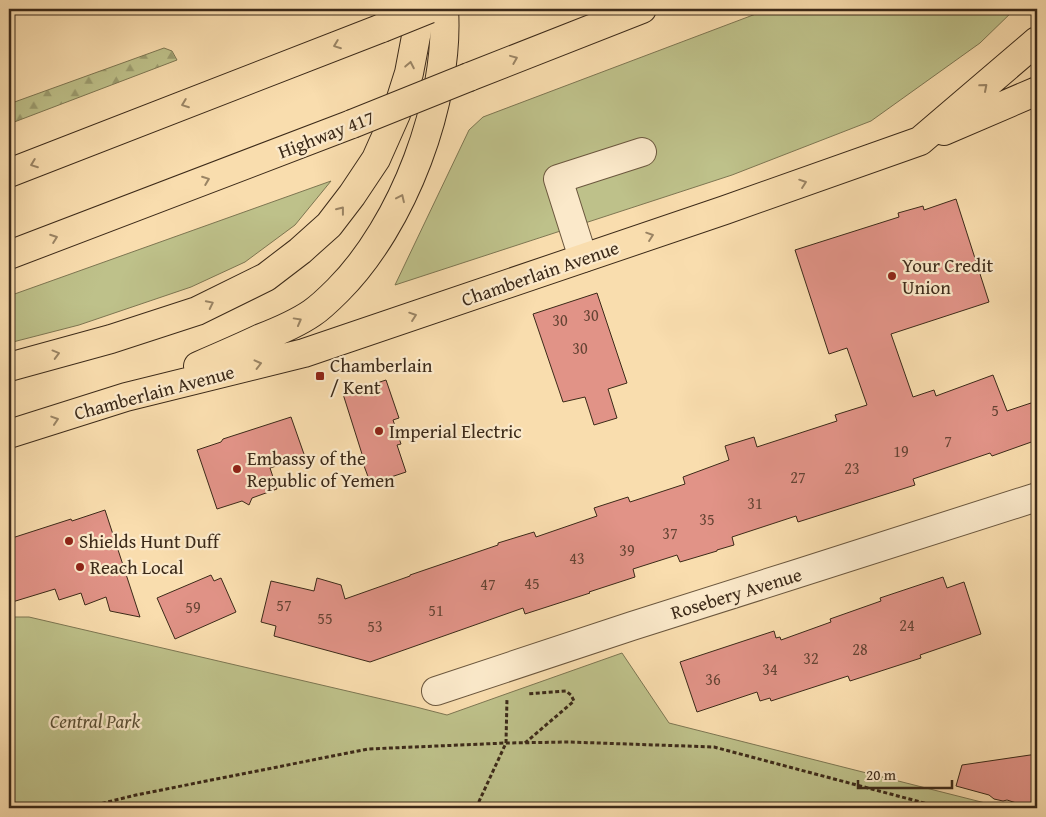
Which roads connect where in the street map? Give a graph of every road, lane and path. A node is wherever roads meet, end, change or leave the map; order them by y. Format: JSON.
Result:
{"nodes":[{"id":1,"x":416,"y":9,"type":"edge"},
{"id":2,"x":429,"y":9,"type":"edge"},
{"id":3,"x":444,"y":9,"type":"edge"},
{"id":4,"x":642,"y":9,"type":"edge"},
{"id":5,"x":1037,"y":41,"type":"edge"},
{"id":6,"x":1037,"y":91,"type":"edge"},
{"id":7,"x":920,"y":141,"type":"junction"},
{"id":8,"x":642,"y":152,"type":"dead end"},
{"id":9,"x":9,"y":173,"type":"edge"},
{"id":10,"x":9,"y":255,"type":"edge"},
{"id":11,"x":583,"y":258,"type":"junction"},
{"id":12,"x":9,"y":367,"type":"edge"},
{"id":13,"x":126,"y":397,"type":"junction"},
{"id":14,"x":9,"y":434,"type":"edge"},
{"id":15,"x":1037,"y":497,"type":"edge"},
{"id":16,"x":436,"y":691,"type":"dead end"},
{"id":17,"x":515,"y":695,"type":"dead end"},
{"id":18,"x":524,"y":695,"type":"dead end"},
{"id":19,"x":506,"y":743,"type":"junction"},
{"id":20,"x":524,"y":744,"type":"junction"},
{"id":21,"x":83,"y":808,"type":"edge"},
{"id":22,"x":476,"y":808,"type":"edge"},
{"id":23,"x":944,"y":808,"type":"edge"}],
"edges":[{"from":12,"to":1,"type":"main road","one_way":true},
{"from":2,"to":9,"type":"main road","one_way":true,"bridge":true},
{"from":13,"to":3,"type":"main road","one_way":true},
{"from":10,"to":4,"type":"main road","name":"Highway 417","one_way":true,"bridge":true},
{"from":7,"to":5,"type":"main road","name":"Chamberlain Avenue","one_way":true},
{"from":6,"to":7,"type":"main road"},
{"from":11,"to":7,"type":"main road","name":"Chamberlain Avenue","one_way":true},
{"from":8,"to":11,"type":"street"},
{"from":13,"to":11,"type":"main road","name":"Chamberlain Avenue","one_way":true},
{"from":14,"to":13,"type":"main road","name":"Chamberlain Avenue","one_way":true},
{"from":15,"to":16,"type":"street","name":"Rosebery Avenue"},
{"from":17,"to":19,"type":"path"},
{"from":18,"to":20,"type":"path"},
{"from":19,"to":20,"type":"path"},
{"from":19,"to":21,"type":"path"},
{"from":19,"to":22,"type":"path"},
{"from":20,"to":23,"type":"path"}]}
